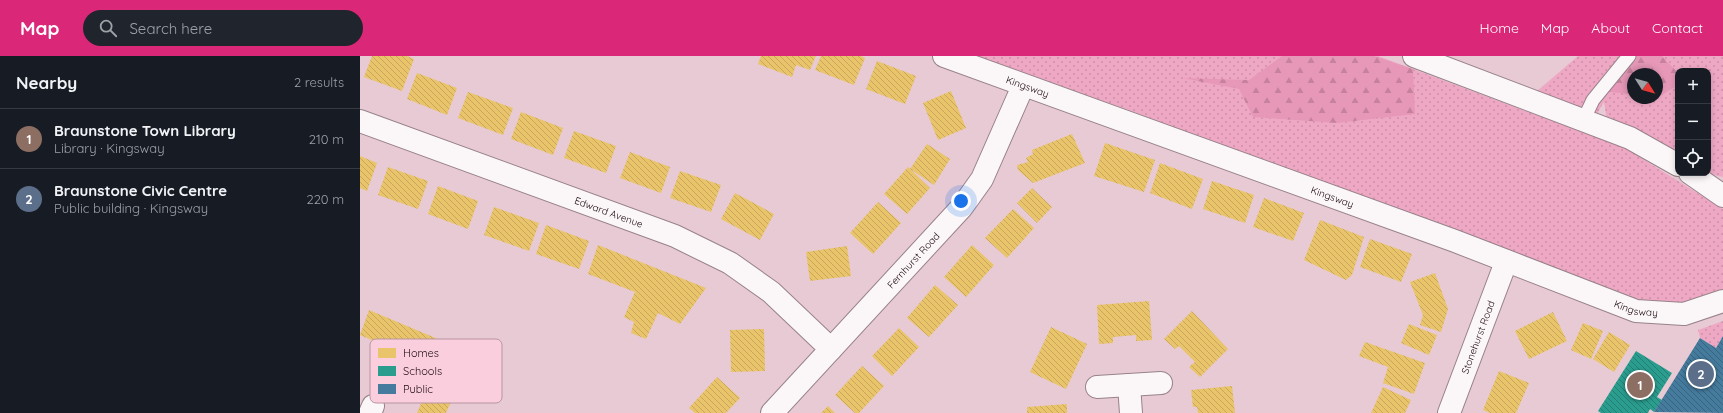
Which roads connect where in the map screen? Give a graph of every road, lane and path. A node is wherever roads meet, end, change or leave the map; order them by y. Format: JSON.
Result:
{"nodes":[{"id":1,"x":944,"y":56,"type":"edge"},
{"id":2,"x":1414,"y":56,"type":"edge"},
{"id":3,"x":1629,"y":56,"type":"edge"},
{"id":4,"x":1023,"y":86,"type":"junction"},
{"id":5,"x":360,"y":121,"type":"edge"},
{"id":6,"x":1583,"y":121,"type":"junction"},
{"id":7,"x":1675,"y":163,"type":"edge"},
{"id":8,"x":1694,"y":176,"type":"edge"},
{"id":9,"x":1723,"y":196,"type":"edge"},
{"id":10,"x":1506,"y":262,"type":"junction"},
{"id":11,"x":1723,"y":301,"type":"edge"},
{"id":12,"x":831,"y":349,"type":"junction"},
{"id":13,"x":1161,"y":383,"type":"dead end"},
{"id":14,"x":1129,"y":385,"type":"junction"},
{"id":15,"x":1097,"y":387,"type":"dead end"},
{"id":16,"x":772,"y":413,"type":"edge"},
{"id":17,"x":1131,"y":413,"type":"edge"},
{"id":18,"x":1449,"y":413,"type":"edge"}],
"edges":[{"from":1,"to":4,"type":"street","name":"Kingsway"},
{"from":2,"to":6,"type":"street"},
{"from":3,"to":6,"type":"lane"},
{"from":4,"to":10,"type":"street","name":"Kingsway"},
{"from":4,"to":12,"type":"street","name":"Fernhurst Road"},
{"from":5,"to":12,"type":"street","name":"Edward Avenue"},
{"from":6,"to":7,"type":"street"},
{"from":8,"to":9,"type":"street"},
{"from":10,"to":11,"type":"street","name":"Kingsway"},
{"from":10,"to":18,"type":"street","name":"Stonehurst Road"},
{"from":12,"to":16,"type":"street","name":"Fernhurst Road"},
{"from":13,"to":14,"type":"street"},
{"from":14,"to":15,"type":"street"},
{"from":14,"to":17,"type":"street"}]}
